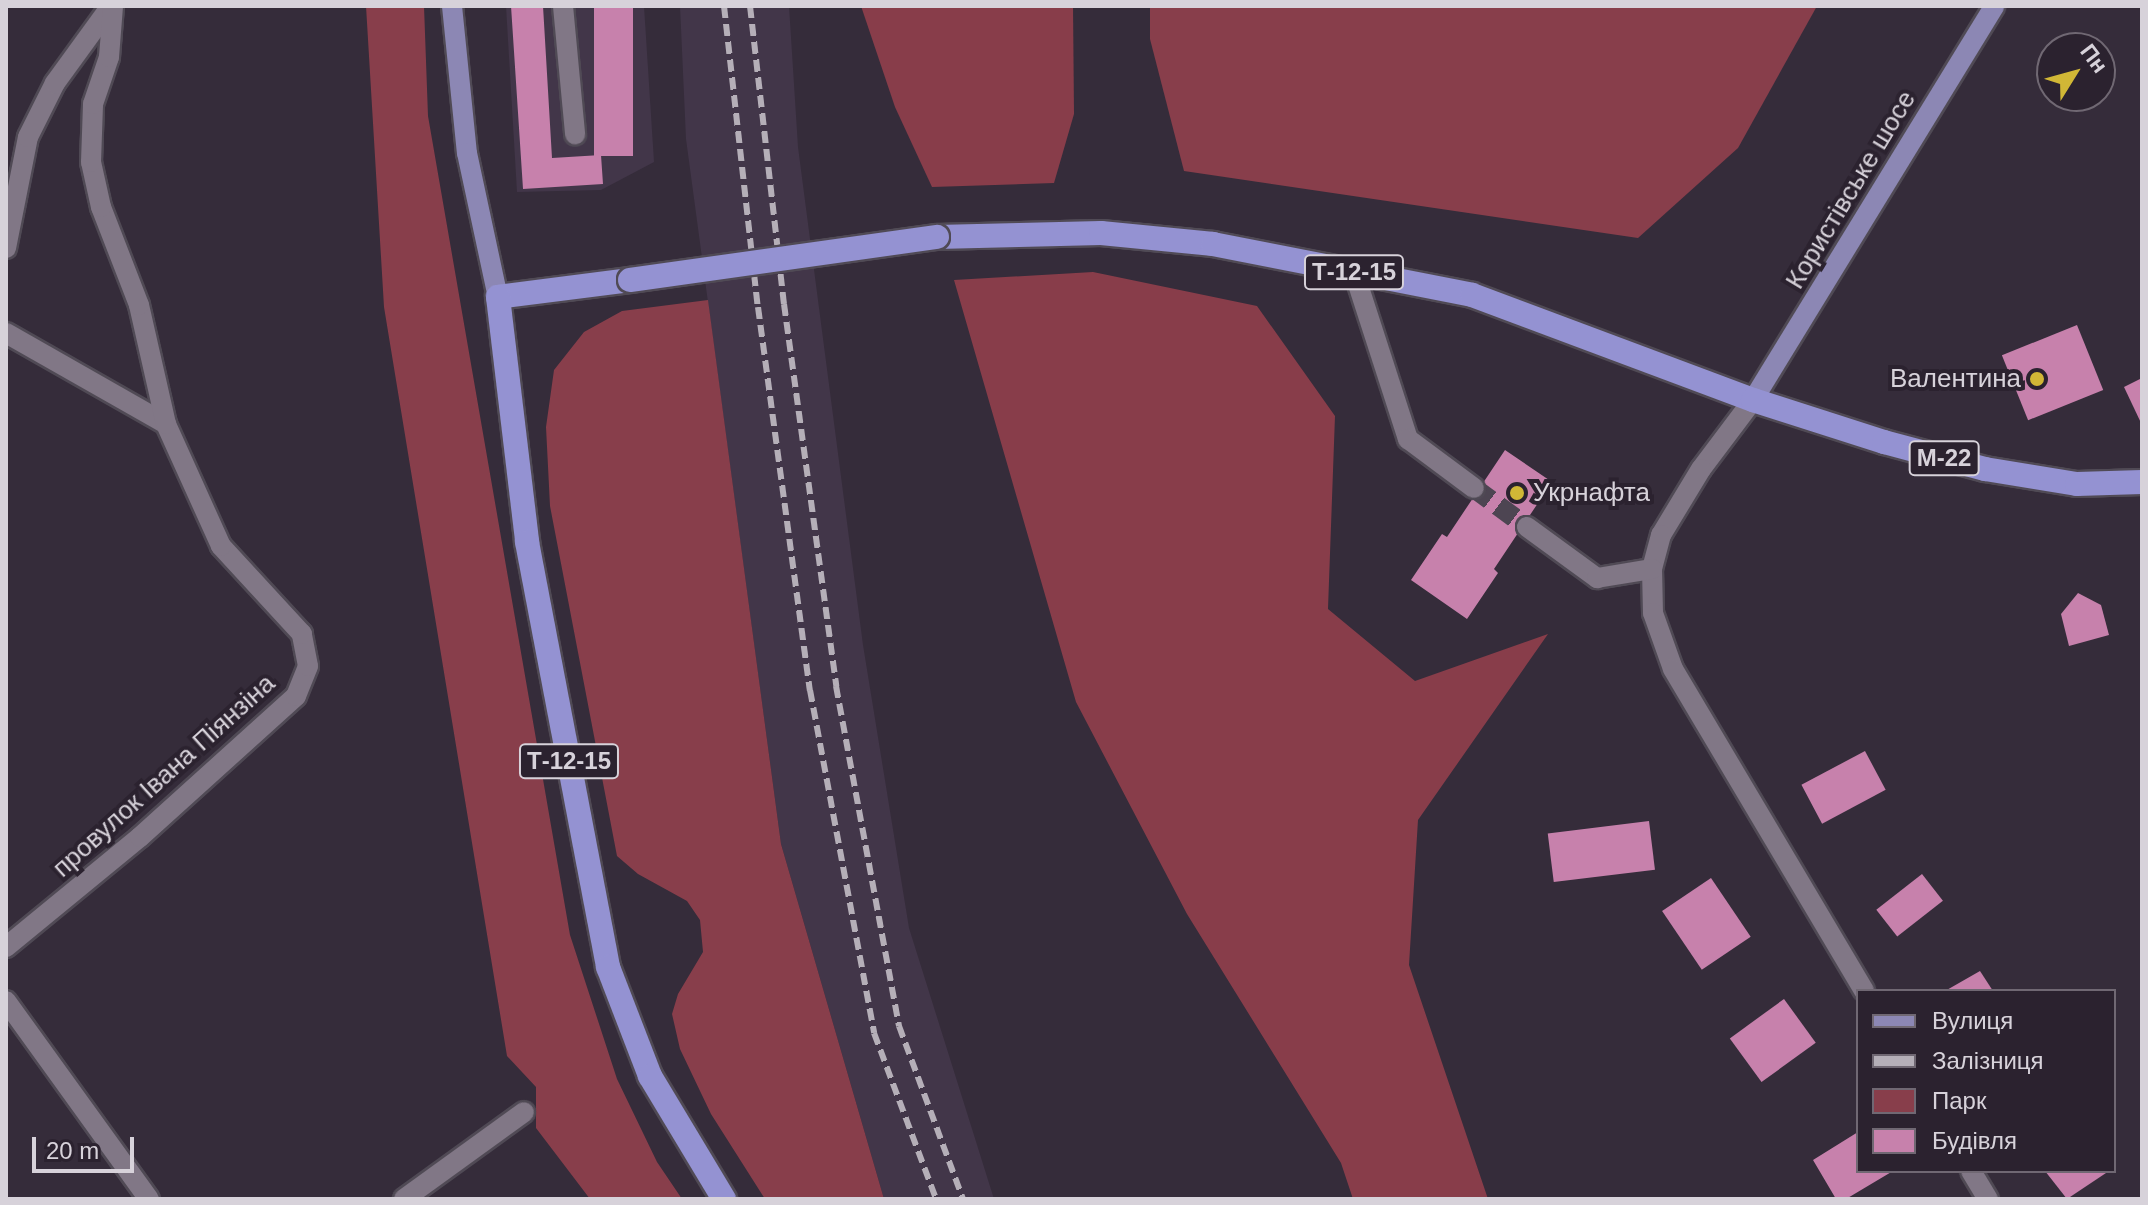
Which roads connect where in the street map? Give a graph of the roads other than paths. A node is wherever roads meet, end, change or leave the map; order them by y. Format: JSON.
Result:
{"nodes":[{"id":1,"x":112,"y":6,"type":"edge"},
{"id":2,"x":452,"y":6,"type":"edge"},
{"id":3,"x":563,"y":6,"type":"edge"},
{"id":4,"x":1994,"y":6,"type":"edge"},
{"id":5,"x":575,"y":134,"type":"dead end"},
{"id":6,"x":6,"y":248,"type":"edge"},
{"id":7,"x":1354,"y":272,"type":"junction"},
{"id":8,"x":498,"y":297,"type":"junction"},
{"id":9,"x":6,"y":333,"type":"edge"},
{"id":10,"x":1753,"y":400,"type":"junction"},
{"id":11,"x":166,"y":424,"type":"junction"},
{"id":12,"x":2142,"y":482,"type":"edge"},
{"id":13,"x":1474,"y":488,"type":"tunnel mouth"},
{"id":14,"x":1527,"y":527,"type":"tunnel mouth"},
{"id":15,"x":1652,"y":569,"type":"junction"},
{"id":16,"x":6,"y":947,"type":"edge"},
{"id":17,"x":1863,"y":989,"type":"edge"},
{"id":18,"x":6,"y":1001,"type":"edge"},
{"id":19,"x":524,"y":1112,"type":"dead end"},
{"id":20,"x":1972,"y":1173,"type":"edge"},
{"id":21,"x":149,"y":1199,"type":"edge"},
{"id":22,"x":404,"y":1199,"type":"edge"},
{"id":23,"x":724,"y":1199,"type":"edge"},
{"id":24,"x":1988,"y":1199,"type":"edge"}],
"edges":[{"from":1,"to":6,"type":"street"},
{"from":1,"to":11,"type":"street","name":"провулок Івана Піянзіна"},
{"from":2,"to":8,"type":"main road"},
{"from":3,"to":5,"type":"street"},
{"from":4,"to":10,"type":"main road","name":"Користівське шосе"},
{"from":7,"to":8,"type":"highway","number":"Т-12-15","bridge":true},
{"from":7,"to":10,"type":"highway","number":"Т-12-15"},
{"from":7,"to":13,"type":"street"},
{"from":8,"to":23,"type":"highway","number":"Т-12-15"},
{"from":9,"to":11,"type":"street"},
{"from":10,"to":12,"type":"highway","number":"М-22"},
{"from":10,"to":15,"type":"street"},
{"from":11,"to":16,"type":"street","name":"провулок Івана Піянзіна"},
{"from":14,"to":15,"type":"street"},
{"from":15,"to":17,"type":"street"},
{"from":18,"to":21,"type":"street"},
{"from":19,"to":22,"type":"street"},
{"from":20,"to":24,"type":"street"}]}
